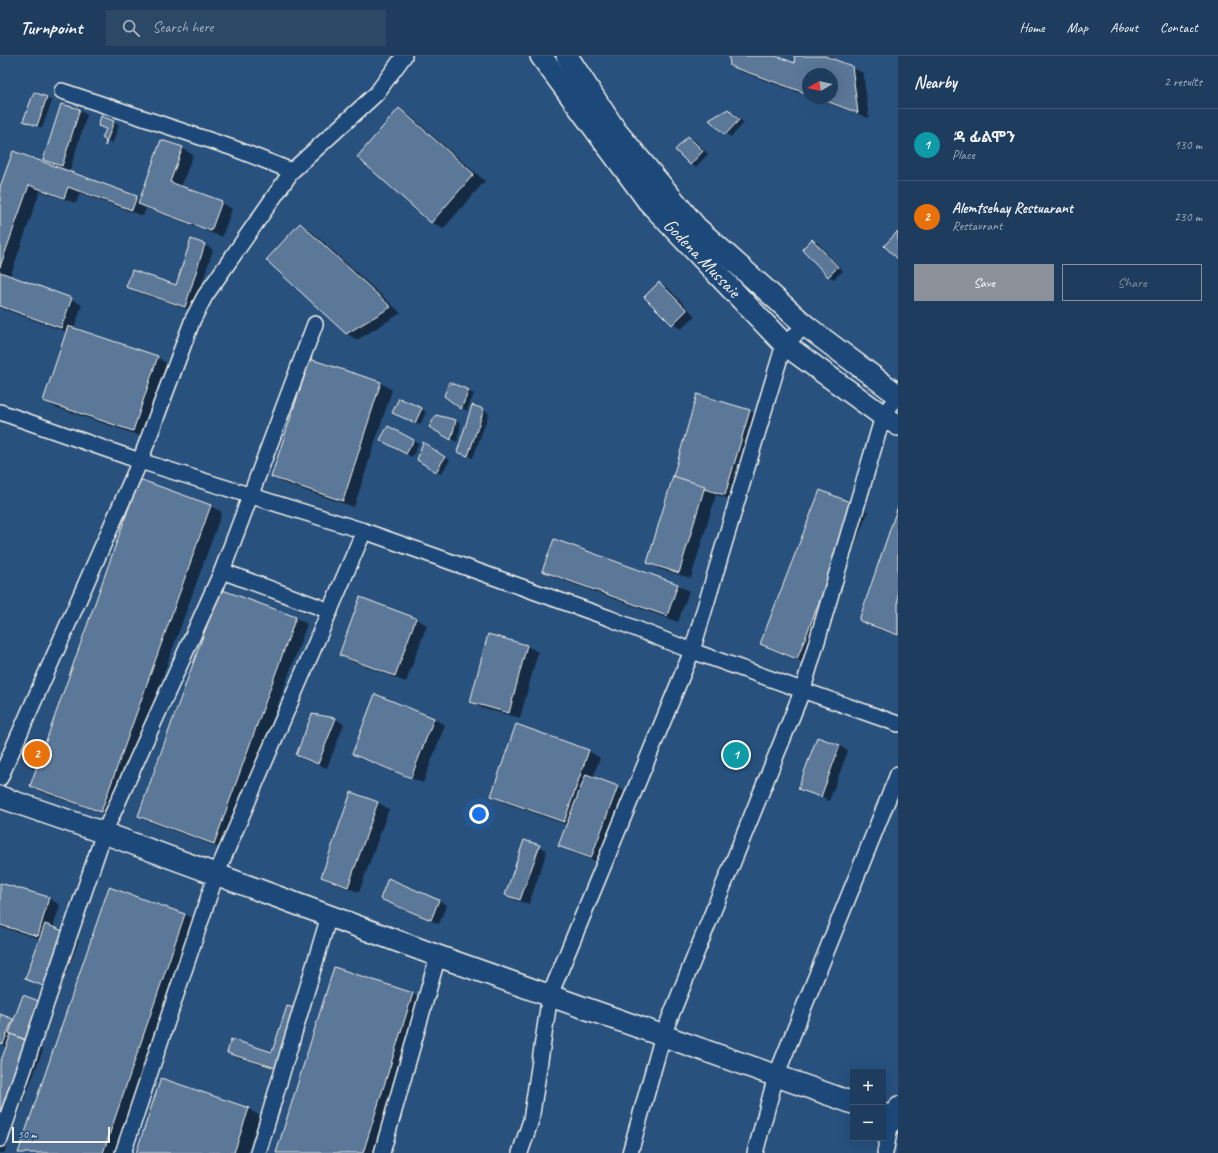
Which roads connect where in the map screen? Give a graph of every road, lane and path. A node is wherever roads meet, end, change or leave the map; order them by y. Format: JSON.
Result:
{"nodes":[{"id":1,"x":404,"y":56,"type":"edge"},
{"id":2,"x":541,"y":56,"type":"edge"},
{"id":3,"x":567,"y":56,"type":"edge"},
{"id":4,"x":62,"y":91,"type":"dead end"},
{"id":5,"x":609,"y":135,"type":"junction"},
{"id":6,"x":292,"y":171,"type":"junction"},
{"id":7,"x":315,"y":324,"type":"dead end"},
{"id":8,"x":806,"y":326,"type":"junction"},
{"id":9,"x":784,"y":344,"type":"junction"},
{"id":10,"x":898,"y":395,"type":"edge"},
{"id":11,"x":0,"y":412,"type":"edge"},
{"id":12,"x":890,"y":421,"type":"edge"},
{"id":13,"x":140,"y":460,"type":"junction"},
{"id":14,"x":250,"y":495,"type":"junction"},
{"id":15,"x":364,"y":531,"type":"junction"},
{"id":16,"x":222,"y":571,"type":"junction"},
{"id":17,"x":330,"y":611,"type":"junction"},
{"id":18,"x":692,"y":651,"type":"junction"},
{"id":19,"x":803,"y":689,"type":"junction"},
{"id":20,"x":898,"y":724,"type":"edge"},
{"id":21,"x":898,"y":774,"type":"edge"},
{"id":22,"x":0,"y":778,"type":"edge"},
{"id":23,"x":0,"y":797,"type":"edge"},
{"id":24,"x":104,"y":833,"type":"junction"},
{"id":25,"x":216,"y":875,"type":"junction"},
{"id":26,"x":329,"y":916,"type":"junction"},
{"id":27,"x":438,"y":956,"type":"junction"},
{"id":28,"x":550,"y":995,"type":"junction"},
{"id":29,"x":663,"y":1035,"type":"junction"},
{"id":30,"x":776,"y":1076,"type":"junction"},
{"id":31,"x":850,"y":1102,"type":"edge"},
{"id":32,"x":893,"y":1114,"type":"edge"},
{"id":33,"x":0,"y":1139,"type":"edge"},
{"id":34,"x":123,"y":1153,"type":"edge"},
{"id":35,"x":258,"y":1153,"type":"edge"},
{"id":36,"x":382,"y":1153,"type":"edge"},
{"id":37,"x":520,"y":1153,"type":"edge"},
{"id":38,"x":630,"y":1153,"type":"edge"},
{"id":39,"x":755,"y":1153,"type":"edge"},
{"id":40,"x":885,"y":1153,"type":"edge"}],
"edges":[{"from":1,"to":6,"type":"street"},
{"from":2,"to":5,"type":"street","name":"Godena Mussaie"},
{"from":3,"to":5,"type":"street","name":"Godena Mussaie"},
{"from":4,"to":6,"type":"street"},
{"from":5,"to":8,"type":"street","name":"Godena Mussaie"},
{"from":5,"to":9,"type":"street","name":"Godena Mussaie"},
{"from":6,"to":13,"type":"street"},
{"from":7,"to":14,"type":"street"},
{"from":8,"to":9,"type":"street"},
{"from":8,"to":10,"type":"street","name":"Godena Mussaie"},
{"from":9,"to":12,"type":"street","name":"Godena Mussaie"},
{"from":9,"to":18,"type":"street"},
{"from":10,"to":12,"type":"street"},
{"from":11,"to":13,"type":"street"},
{"from":12,"to":19,"type":"street"},
{"from":13,"to":14,"type":"street"},
{"from":13,"to":22,"type":"street"},
{"from":14,"to":15,"type":"street"},
{"from":14,"to":16,"type":"street"},
{"from":15,"to":17,"type":"street"},
{"from":15,"to":18,"type":"street"},
{"from":16,"to":17,"type":"street"},
{"from":16,"to":24,"type":"street"},
{"from":17,"to":25,"type":"street"},
{"from":18,"to":19,"type":"street"},
{"from":18,"to":28,"type":"street"},
{"from":19,"to":20,"type":"street"},
{"from":19,"to":29,"type":"street"},
{"from":21,"to":30,"type":"street"},
{"from":23,"to":24,"type":"street"},
{"from":24,"to":25,"type":"street"},
{"from":24,"to":33,"type":"street"},
{"from":25,"to":26,"type":"street"},
{"from":25,"to":34,"type":"street"},
{"from":26,"to":27,"type":"street"},
{"from":26,"to":35,"type":"street"},
{"from":27,"to":28,"type":"street"},
{"from":27,"to":36,"type":"street"},
{"from":28,"to":29,"type":"street"},
{"from":28,"to":37,"type":"street"},
{"from":29,"to":30,"type":"street"},
{"from":29,"to":38,"type":"street"},
{"from":30,"to":31,"type":"street"},
{"from":30,"to":39,"type":"street"},
{"from":32,"to":40,"type":"street"}]}
